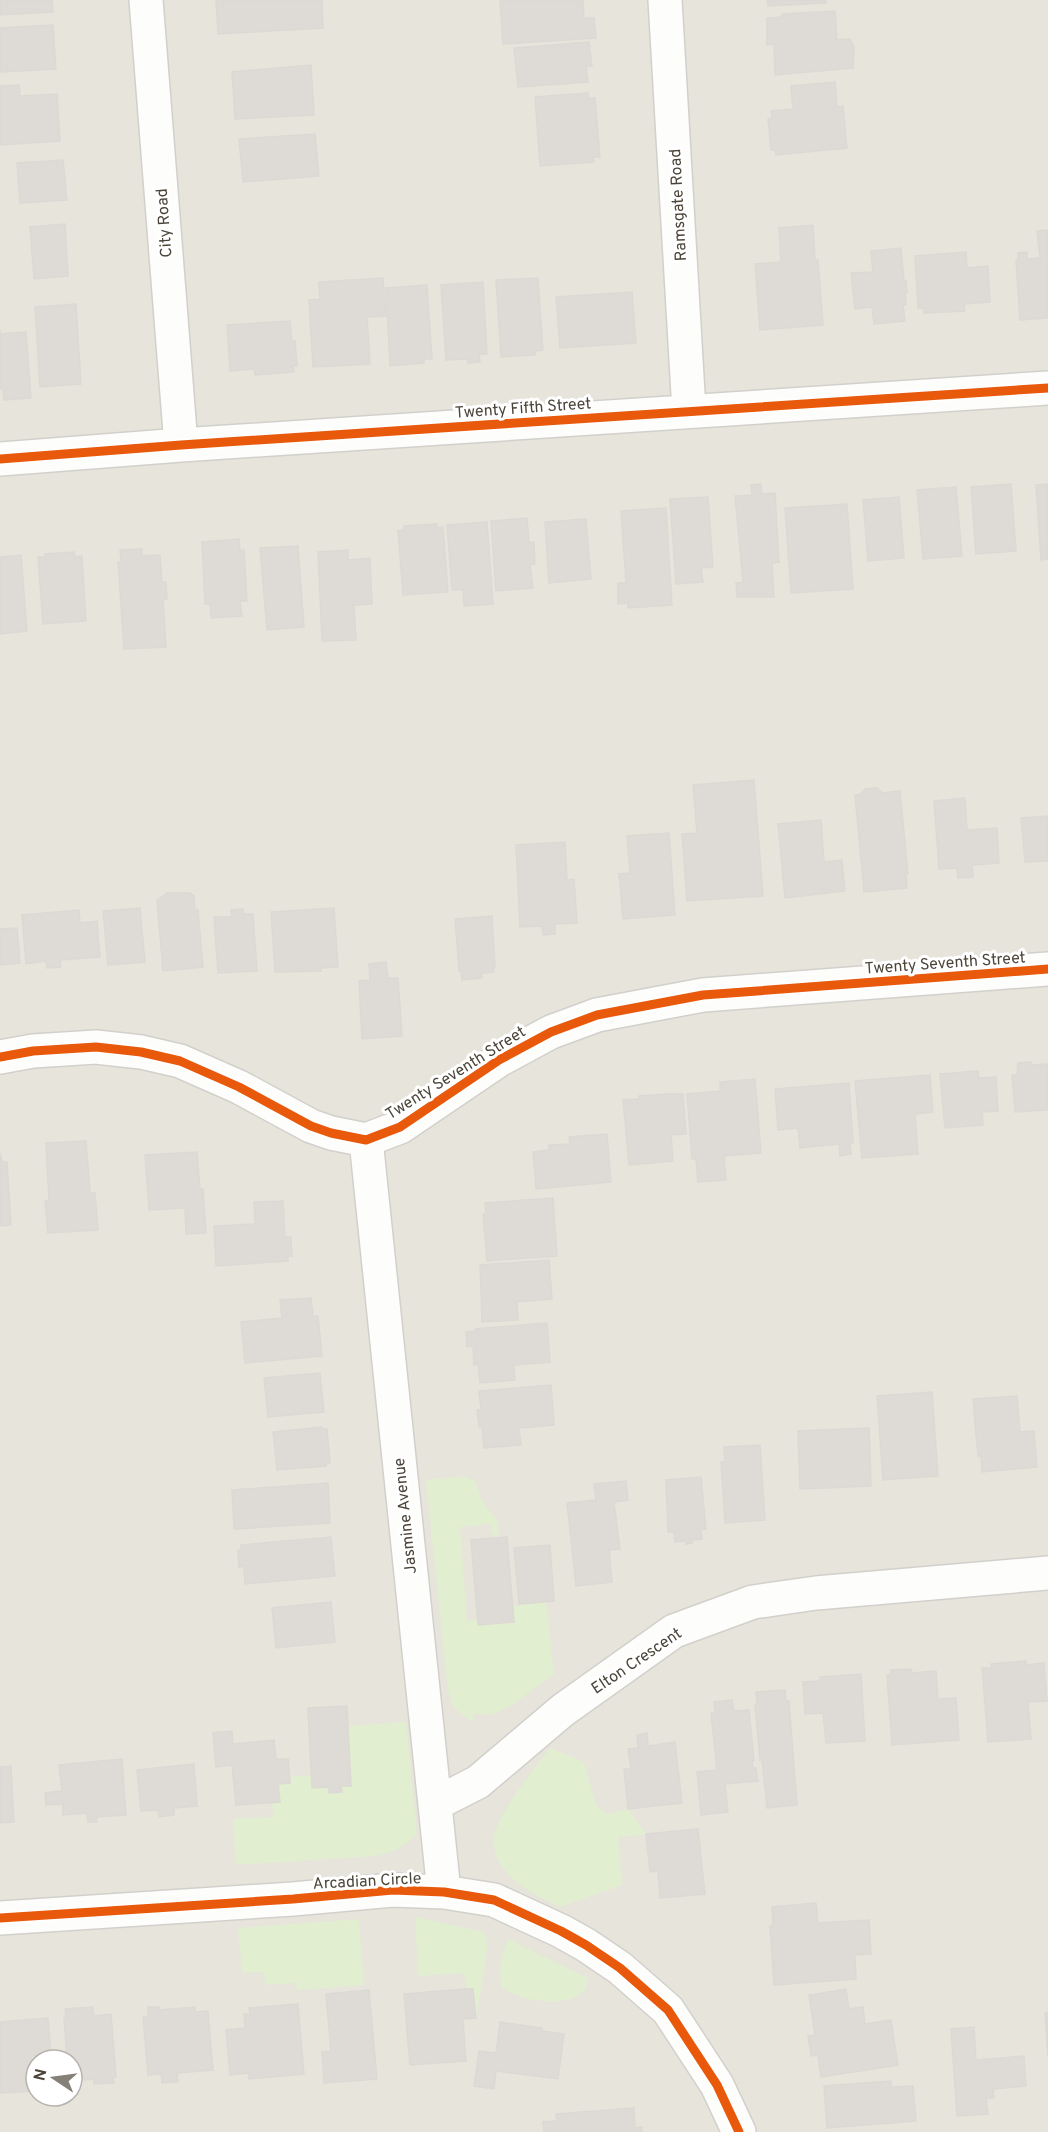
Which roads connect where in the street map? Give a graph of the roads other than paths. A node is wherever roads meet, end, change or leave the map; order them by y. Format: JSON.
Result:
{"nodes":[{"id":1,"x":146,"y":0,"type":"edge"},
{"id":2,"x":665,"y":0,"type":"edge"},
{"id":3,"x":1048,"y":387,"type":"edge"},
{"id":4,"x":689,"y":411,"type":"junction"},
{"id":5,"x":180,"y":445,"type":"junction"},
{"id":6,"x":0,"y":459,"type":"edge"},
{"id":7,"x":1048,"y":969,"type":"edge"},
{"id":8,"x":0,"y":1057,"type":"edge"},
{"id":9,"x":366,"y":1140,"type":"junction"},
{"id":10,"x":1048,"y":1573,"type":"edge"},
{"id":11,"x":435,"y":1804,"type":"junction"},
{"id":12,"x":444,"y":1892,"type":"junction"},
{"id":13,"x":0,"y":1918,"type":"edge"},
{"id":14,"x":739,"y":2132,"type":"edge"}],
"edges":[{"from":1,"to":5,"type":"street","name":"City Road"},
{"from":2,"to":4,"type":"street","name":"Ramsgate Road"},
{"from":3,"to":4,"type":"street","name":"Twenty Fifth Street"},
{"from":4,"to":5,"type":"street","name":"Twenty Fifth Street"},
{"from":5,"to":6,"type":"street","name":"Twenty Fifth Street"},
{"from":7,"to":9,"type":"street","name":"Twenty Seventh Street"},
{"from":8,"to":9,"type":"street"},
{"from":9,"to":11,"type":"street","name":"Jasmine Avenue"},
{"from":10,"to":11,"type":"street","name":"Elton Crescent"},
{"from":11,"to":12,"type":"street","name":"Jasmine Avenue"},
{"from":12,"to":13,"type":"street","name":"Arcadian Circle"},
{"from":12,"to":14,"type":"street","name":"Arcadian Circle"}]}
